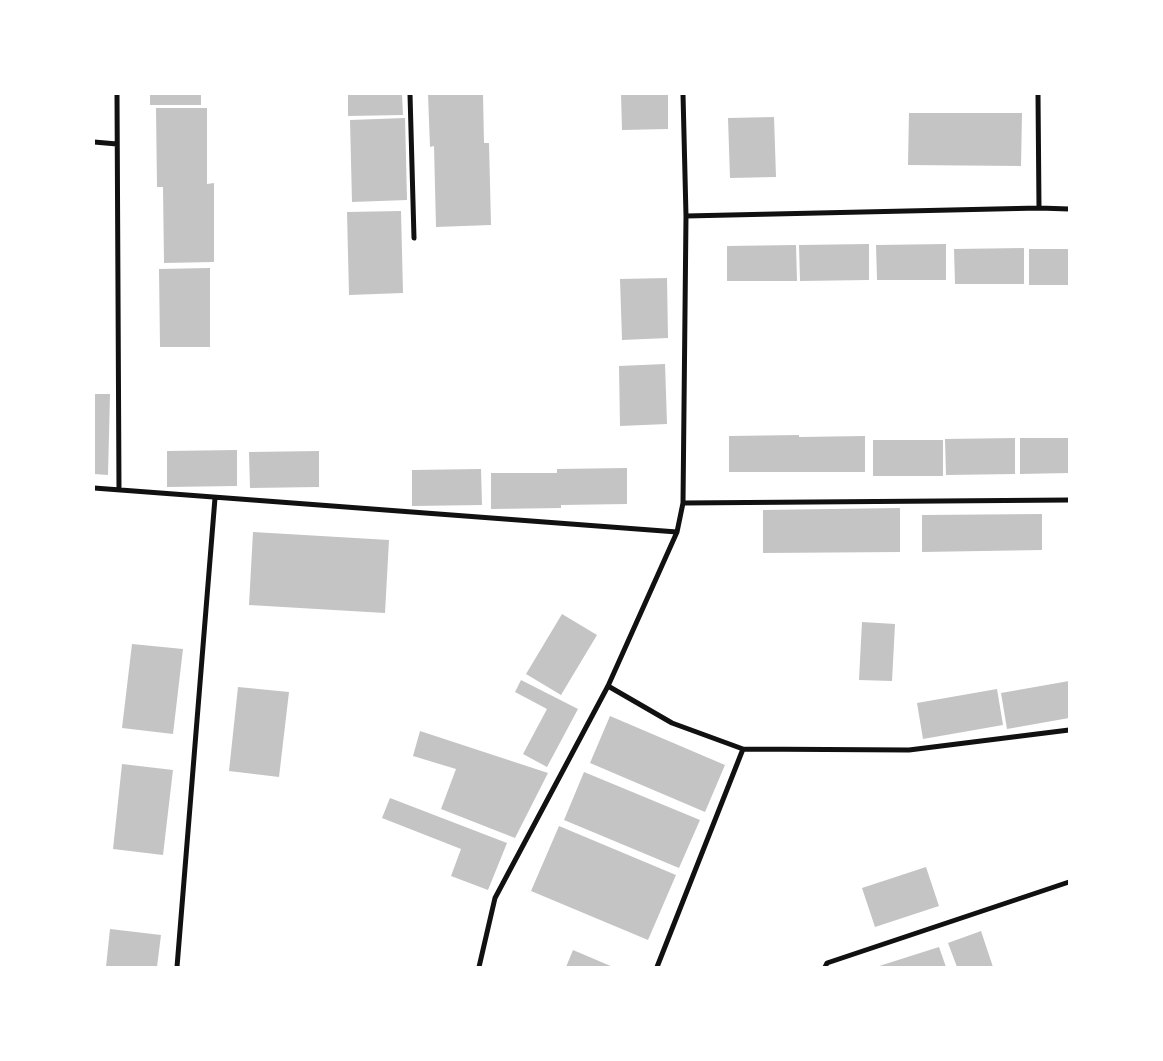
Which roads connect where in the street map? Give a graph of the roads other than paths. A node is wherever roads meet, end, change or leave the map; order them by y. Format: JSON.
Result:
{"nodes":[{"id":1,"x":117,"y":94,"type":"edge"},
{"id":2,"x":410,"y":94,"type":"edge"},
{"id":3,"x":683,"y":94,"type":"edge"},
{"id":4,"x":1038,"y":94,"type":"edge"},
{"id":5,"x":94,"y":142,"type":"edge"},
{"id":6,"x":117,"y":144,"type":"junction"},
{"id":7,"x":1039,"y":208,"type":"junction"},
{"id":8,"x":1069,"y":209,"type":"edge"},
{"id":9,"x":686,"y":216,"type":"junction"},
{"id":10,"x":414,"y":238,"type":"dead end"},
{"id":11,"x":94,"y":488,"type":"edge"},
{"id":12,"x":119,"y":490,"type":"junction"},
{"id":13,"x":216,"y":498,"type":"junction"},
{"id":14,"x":1069,"y":500,"type":"edge"},
{"id":15,"x":683,"y":503,"type":"junction"},
{"id":16,"x":677,"y":532,"type":"junction"},
{"id":17,"x":608,"y":686,"type":"junction"},
{"id":18,"x":1069,"y":730,"type":"edge"},
{"id":19,"x":743,"y":749,"type":"junction"},
{"id":20,"x":1069,"y":882,"type":"edge"},
{"id":21,"x":176,"y":967,"type":"edge"},
{"id":22,"x":479,"y":967,"type":"edge"},
{"id":23,"x":657,"y":967,"type":"edge"},
{"id":24,"x":825,"y":967,"type":"edge"}],
"edges":[{"from":1,"to":6,"type":"street"},
{"from":2,"to":10,"type":"street"},
{"from":3,"to":9,"type":"street"},
{"from":4,"to":7,"type":"street"},
{"from":5,"to":6,"type":"street"},
{"from":6,"to":12,"type":"street"},
{"from":7,"to":8,"type":"street"},
{"from":7,"to":9,"type":"street"},
{"from":9,"to":15,"type":"street"},
{"from":11,"to":12,"type":"street"},
{"from":12,"to":13,"type":"street"},
{"from":13,"to":16,"type":"street"},
{"from":13,"to":21,"type":"street"},
{"from":14,"to":15,"type":"street"},
{"from":15,"to":16,"type":"street"},
{"from":16,"to":17,"type":"street"},
{"from":17,"to":19,"type":"street"},
{"from":17,"to":22,"type":"street"},
{"from":18,"to":19,"type":"street"},
{"from":19,"to":23,"type":"street"},
{"from":20,"to":24,"type":"street"}]}
